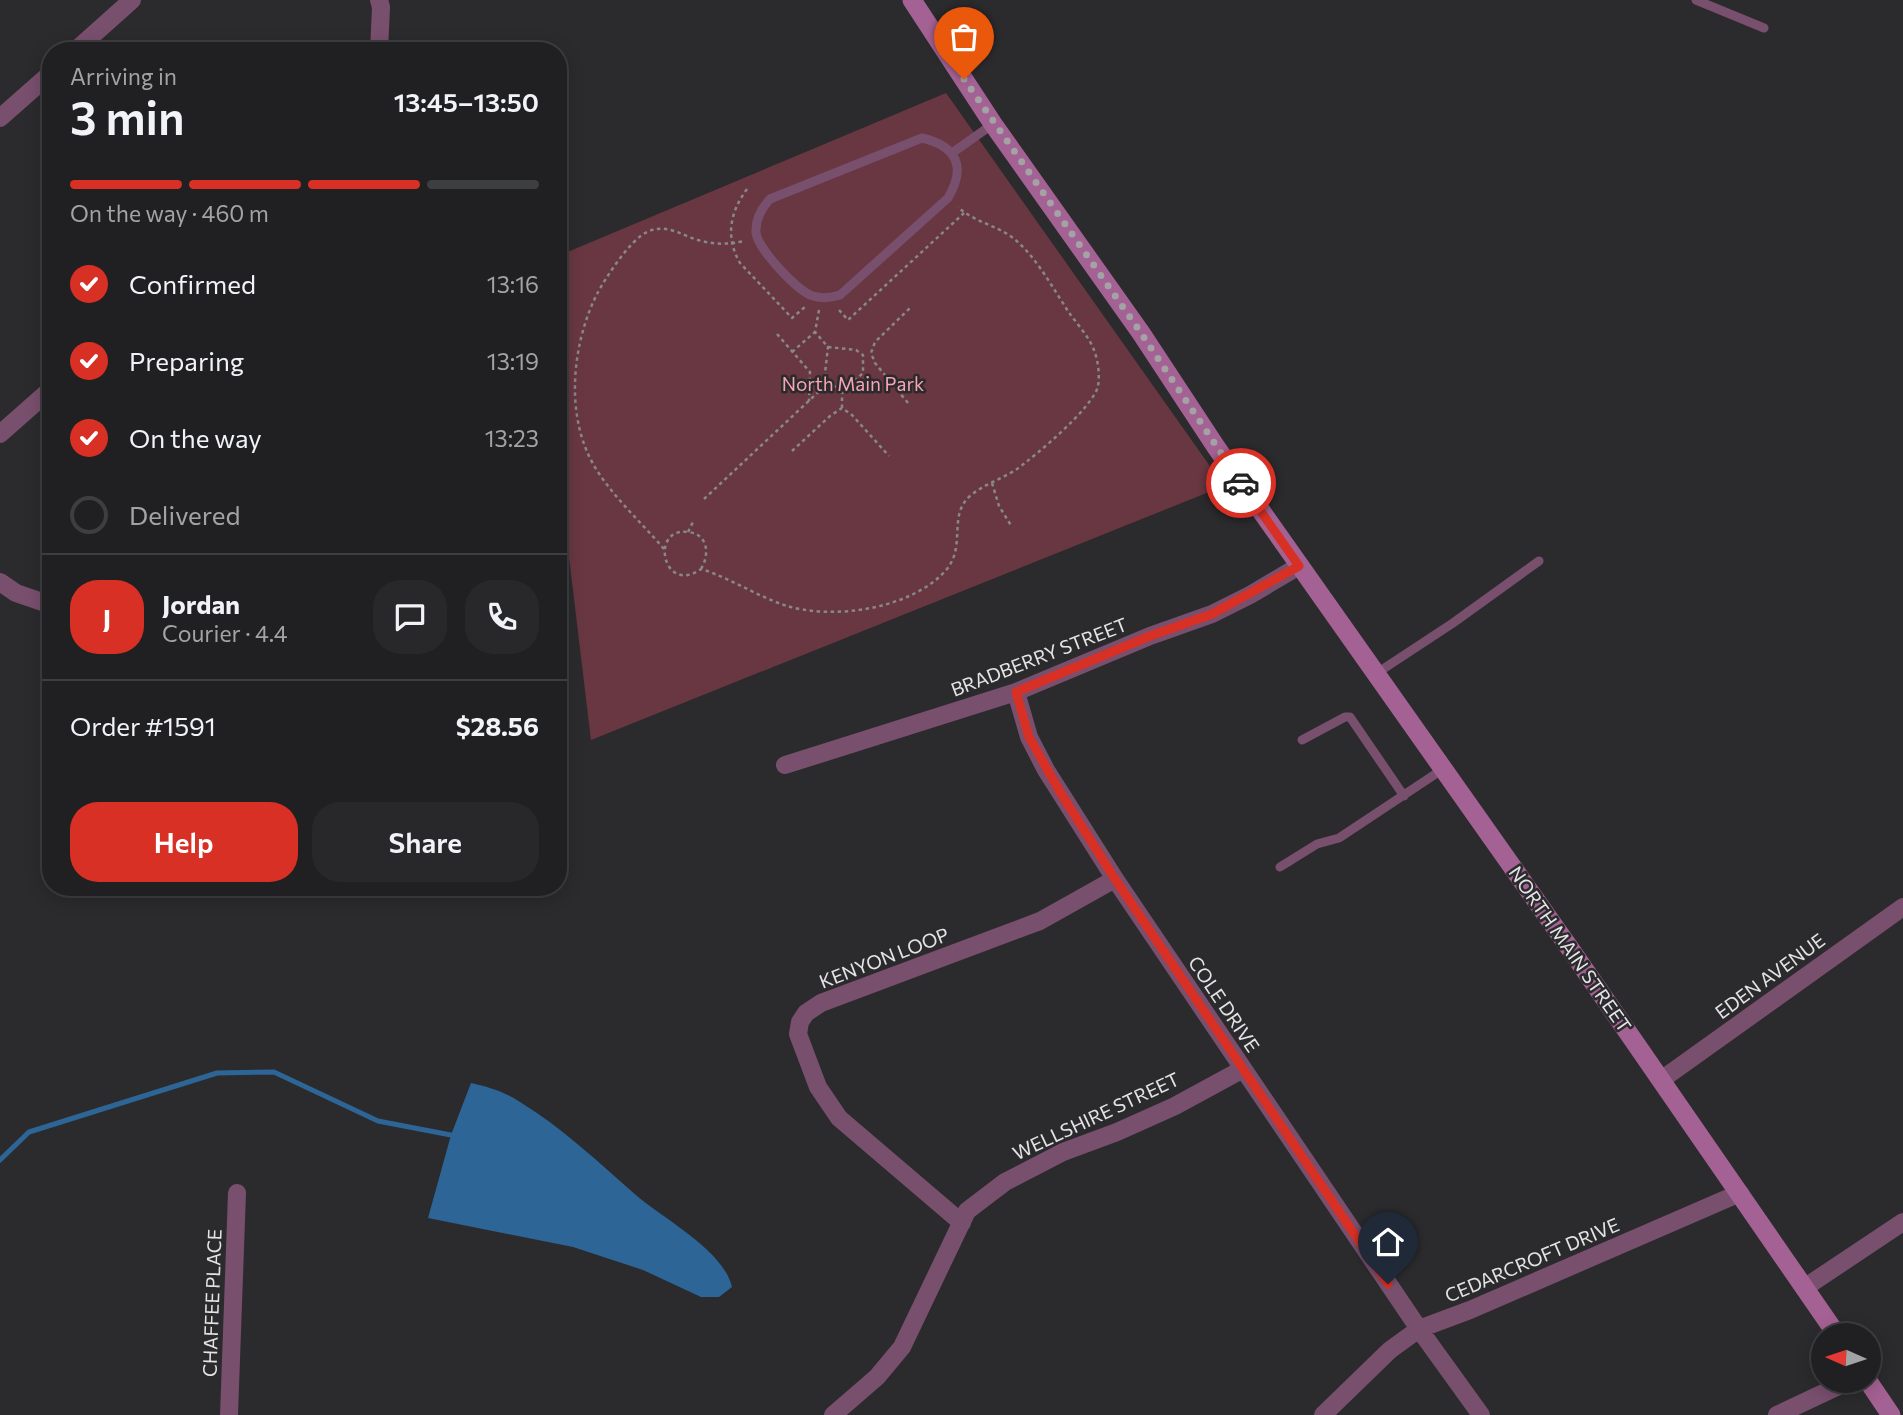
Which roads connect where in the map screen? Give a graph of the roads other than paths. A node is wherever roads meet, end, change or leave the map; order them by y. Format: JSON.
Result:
{"nodes":[{"id":1,"x":132,"y":0,"type":"edge"},
{"id":2,"x":379,"y":0,"type":"edge"},
{"id":3,"x":912,"y":0,"type":"edge"},
{"id":4,"x":1696,"y":0,"type":"edge"},
{"id":5,"x":1764,"y":28,"type":"dead end"},
{"id":6,"x":85,"y":42,"type":"edge"},
{"id":7,"x":379,"y":42,"type":"edge"},
{"id":8,"x":42,"y":80,"type":"edge"},
{"id":9,"x":0,"y":118,"type":"edge"},
{"id":10,"x":993,"y":124,"type":"junction"},
{"id":11,"x":952,"y":153,"type":"junction"},
{"id":12,"x":42,"y":397,"type":"edge"},
{"id":13,"x":0,"y":434,"type":"edge"},
{"id":14,"x":1539,"y":561,"type":"dead end"},
{"id":15,"x":1299,"y":566,"type":"junction"},
{"id":16,"x":0,"y":582,"type":"edge"},
{"id":17,"x":42,"y":602,"type":"edge"},
{"id":18,"x":1375,"y":674,"type":"junction"},
{"id":19,"x":1016,"y":692,"type":"junction"},
{"id":20,"x":1302,"y":740,"type":"dead end"},
{"id":21,"x":785,"y":765,"type":"dead end"},
{"id":22,"x":1443,"y":769,"type":"junction"},
{"id":23,"x":1404,"y":796,"type":"junction"},
{"id":24,"x":1280,"y":867,"type":"dead end"},
{"id":25,"x":1115,"y":879,"type":"junction"},
{"id":26,"x":1903,"y":906,"type":"edge"},
{"id":27,"x":1243,"y":1069,"type":"junction"},
{"id":28,"x":1661,"y":1080,"type":"junction"},
{"id":29,"x":237,"y":1193,"type":"dead end"},
{"id":30,"x":1740,"y":1193,"type":"junction"},
{"id":31,"x":1903,"y":1222,"type":"edge"},
{"id":32,"x":962,"y":1223,"type":"junction"},
{"id":33,"x":1804,"y":1288,"type":"junction"},
{"id":34,"x":1829,"y":1323,"type":"edge"},
{"id":35,"x":1419,"y":1329,"type":"junction"},
{"id":36,"x":1824,"y":1393,"type":"edge"},
{"id":37,"x":1876,"y":1393,"type":"edge"},
{"id":38,"x":229,"y":1415,"type":"edge"},
{"id":39,"x":834,"y":1415,"type":"edge"},
{"id":40,"x":1323,"y":1415,"type":"edge"},
{"id":41,"x":1481,"y":1415,"type":"edge"},
{"id":42,"x":1777,"y":1415,"type":"edge"},
{"id":43,"x":1891,"y":1415,"type":"edge"}],
"edges":[{"from":1,"to":6,"type":"street"},
{"from":2,"to":7,"type":"street"},
{"from":3,"to":10,"type":"main road","name":"NORTH MAIN STREET"},
{"from":4,"to":5,"type":"lane"},
{"from":8,"to":9,"type":"street"},
{"from":10,"to":11,"type":"lane"},
{"from":10,"to":15,"type":"main road","name":"NORTH MAIN STREET"},
{"from":11,"to":11,"type":"lane"},
{"from":12,"to":13,"type":"street"},
{"from":14,"to":18,"type":"lane"},
{"from":15,"to":18,"type":"main road","name":"NORTH MAIN STREET"},
{"from":15,"to":19,"type":"street","name":"BRADBERRY STREET"},
{"from":16,"to":17,"type":"street"},
{"from":18,"to":22,"type":"main road","name":"NORTH MAIN STREET"},
{"from":19,"to":21,"type":"street","name":"BRADBERRY STREET"},
{"from":19,"to":25,"type":"street","name":"COLE DRIVE"},
{"from":20,"to":23,"type":"lane"},
{"from":22,"to":23,"type":"lane"},
{"from":22,"to":28,"type":"main road","name":"NORTH MAIN STREET"},
{"from":23,"to":24,"type":"lane"},
{"from":25,"to":27,"type":"street","name":"COLE DRIVE"},
{"from":25,"to":32,"type":"street","name":"KENYON LOOP"},
{"from":26,"to":28,"type":"street","name":"EDEN AVENUE"},
{"from":27,"to":32,"type":"street","name":"WELLSHIRE STREET"},
{"from":27,"to":35,"type":"street","name":"COLE DRIVE"},
{"from":28,"to":30,"type":"main road","name":"NORTH MAIN STREET"},
{"from":29,"to":38,"type":"street","name":"CHAFFEE PLACE"},
{"from":30,"to":33,"type":"main road","name":"NORTH MAIN STREET"},
{"from":30,"to":35,"type":"street","name":"CEDARCROFT DRIVE"},
{"from":31,"to":33,"type":"street"},
{"from":32,"to":39,"type":"street","name":"WELLSHIRE STREET"},
{"from":33,"to":34,"type":"main road","name":"NORTH MAIN STREET"},
{"from":35,"to":40,"type":"street","name":"CEDARCROFT DRIVE"},
{"from":35,"to":41,"type":"street","name":"COLE DRIVE"},
{"from":36,"to":42,"type":"street"},
{"from":37,"to":43,"type":"main road"}]}
